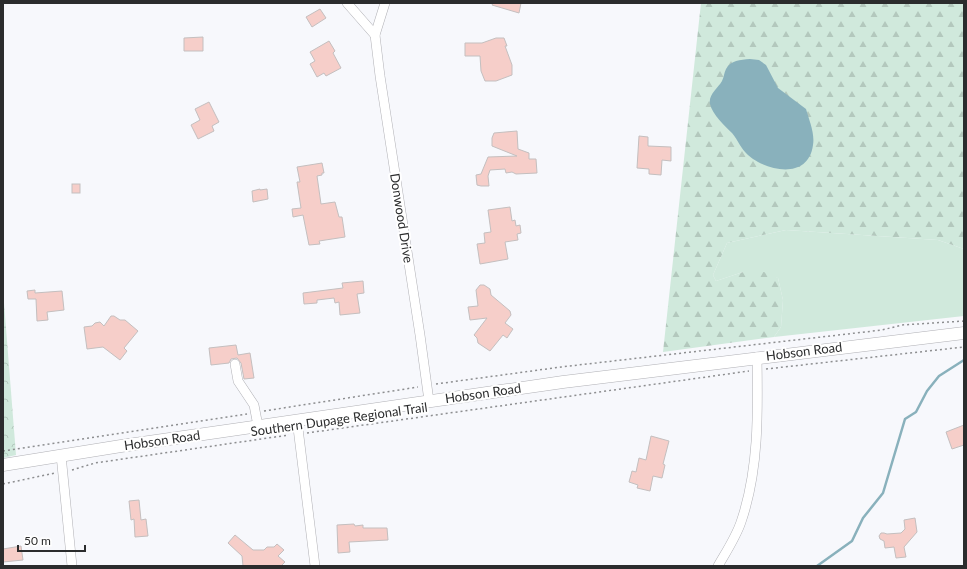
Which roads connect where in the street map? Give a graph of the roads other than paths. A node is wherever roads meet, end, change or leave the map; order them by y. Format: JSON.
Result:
{"nodes":[{"id":1,"x":347,"y":3,"type":"edge"},
{"id":2,"x":385,"y":3,"type":"edge"},
{"id":3,"x":375,"y":35,"type":"junction"},
{"id":4,"x":964,"y":332,"type":"edge"},
{"id":5,"x":757,"y":357,"type":"junction"},
{"id":6,"x":235,"y":364,"type":"dead end"},
{"id":7,"x":429,"y":401,"type":"junction"},
{"id":8,"x":297,"y":420,"type":"junction"},
{"id":9,"x":258,"y":426,"type":"junction"},
{"id":10,"x":61,"y":455,"type":"junction"},
{"id":11,"x":3,"y":465,"type":"edge"},
{"id":12,"x":72,"y":566,"type":"edge"},
{"id":13,"x":315,"y":566,"type":"edge"},
{"id":14,"x":718,"y":566,"type":"edge"}],
"edges":[{"from":1,"to":3,"type":"street"},
{"from":2,"to":3,"type":"street"},
{"from":3,"to":7,"type":"street","name":"Donwood Drive"},
{"from":4,"to":5,"type":"main road","name":"Hobson Road"},
{"from":5,"to":7,"type":"main road","name":"Hobson Road"},
{"from":5,"to":14,"type":"street"},
{"from":6,"to":9,"type":"street"},
{"from":7,"to":8,"type":"main road","name":"Hobson Road"},
{"from":8,"to":9,"type":"main road","name":"Hobson Road"},
{"from":8,"to":13,"type":"street"},
{"from":9,"to":10,"type":"main road","name":"Hobson Road"},
{"from":10,"to":11,"type":"main road","name":"Hobson Road"},
{"from":10,"to":12,"type":"street"}]}
